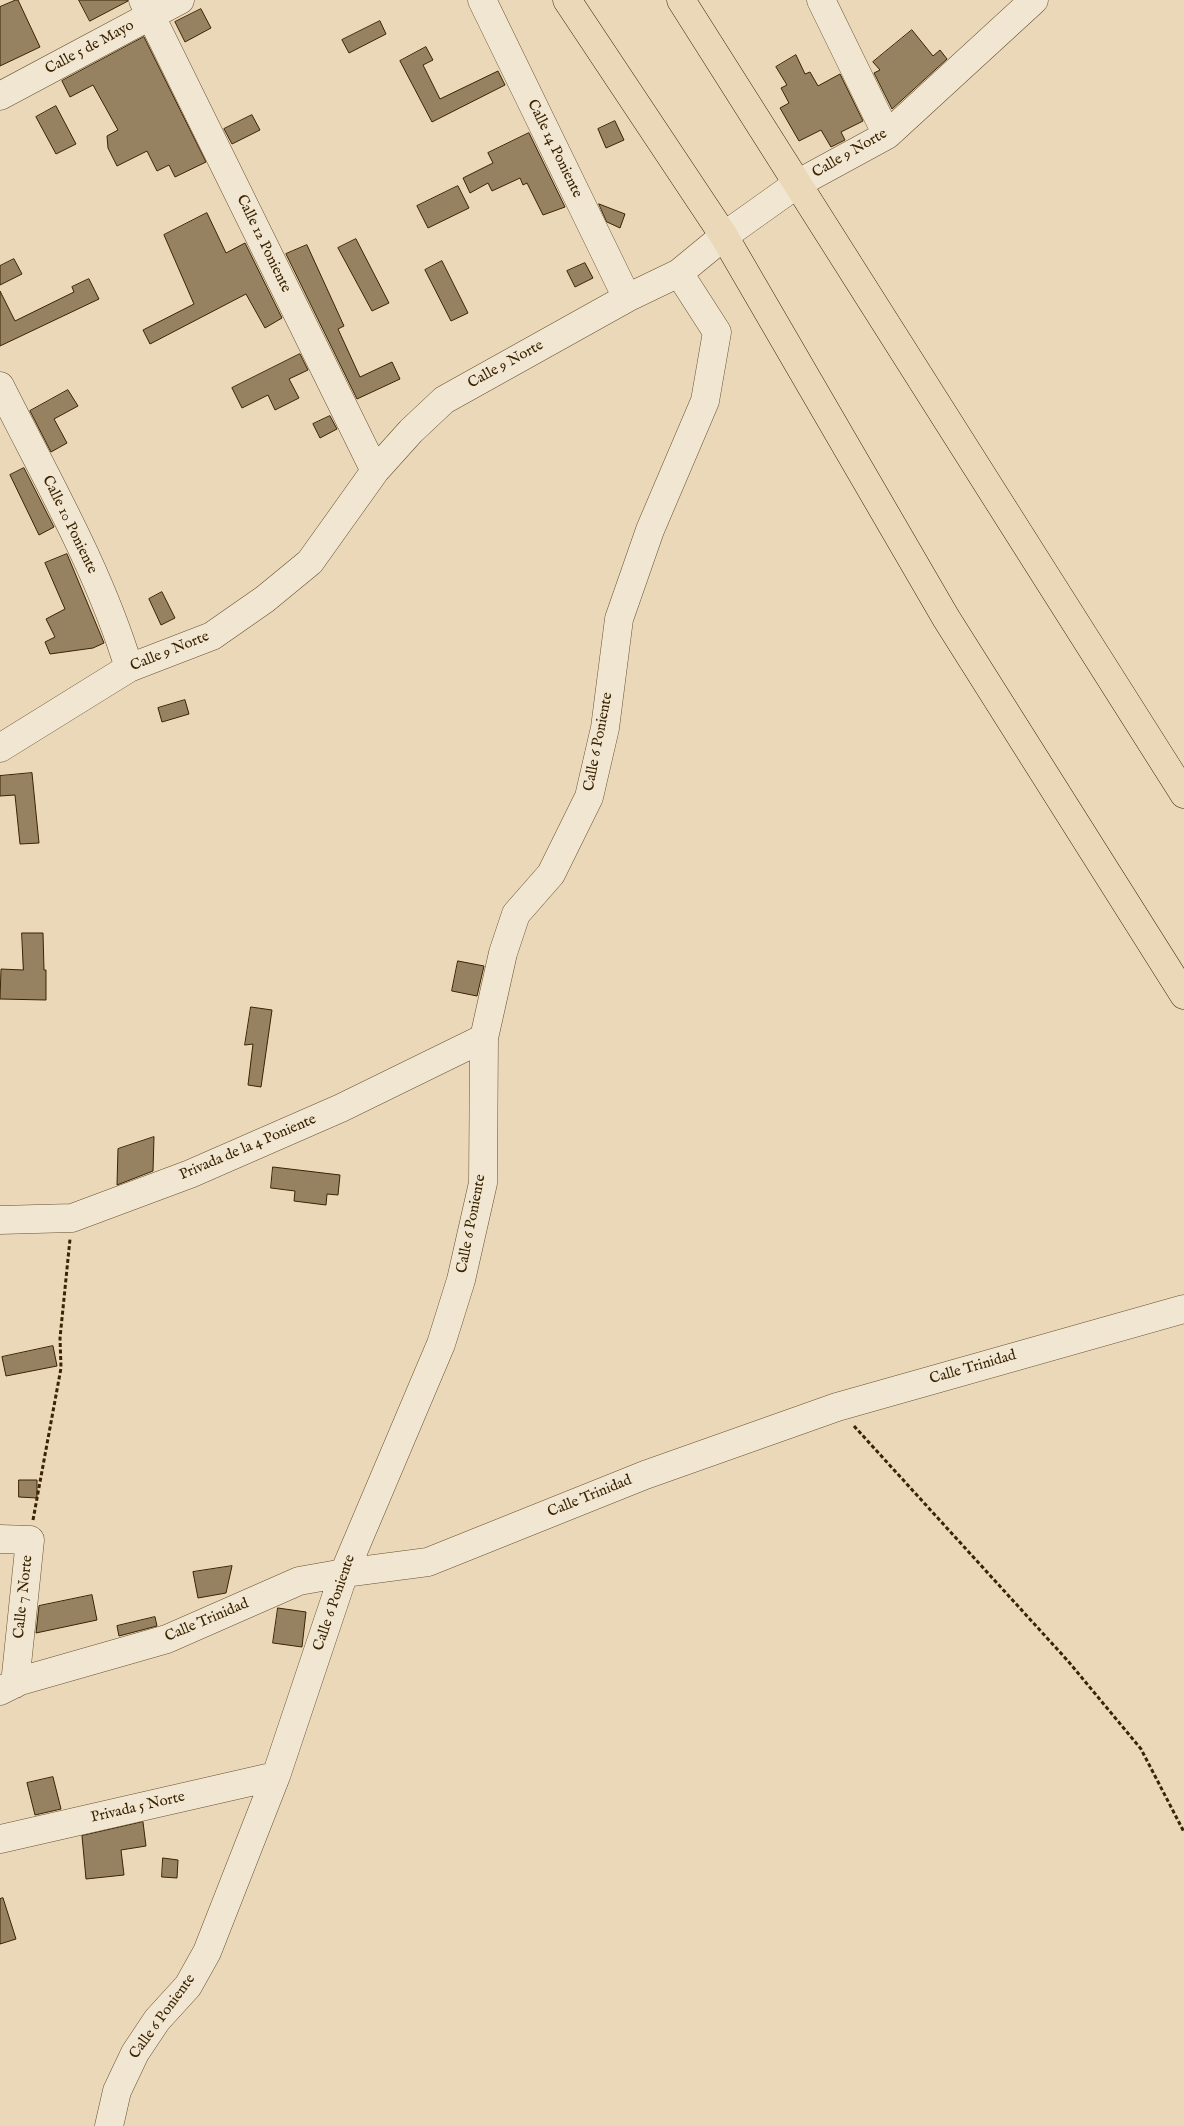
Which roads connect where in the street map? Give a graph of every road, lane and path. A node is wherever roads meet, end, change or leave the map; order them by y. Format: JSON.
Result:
{"nodes":[{"id":1,"x":180,"y":0,"type":"edge"},
{"id":2,"x":482,"y":0,"type":"edge"},
{"id":3,"x":567,"y":0,"type":"edge"},
{"id":4,"x":681,"y":0,"type":"edge"},
{"id":5,"x":821,"y":0,"type":"edge"},
{"id":6,"x":1034,"y":0,"type":"edge"},
{"id":7,"x":147,"y":8,"type":"edge"},
{"id":8,"x":0,"y":96,"type":"edge"},
{"id":9,"x":887,"y":135,"type":"junction"},
{"id":10,"x":797,"y":184,"type":"junction"},
{"id":11,"x":724,"y":236,"type":"junction"},
{"id":12,"x":679,"y":273,"type":"junction"},
{"id":13,"x":627,"y":298,"type":"junction"},
{"id":14,"x":0,"y":386,"type":"edge"},
{"id":15,"x":376,"y":471,"type":"junction"},
{"id":16,"x":129,"y":668,"type":"junction"},
{"id":17,"x":0,"y":748,"type":"edge"},
{"id":18,"x":1184,"y":794,"type":"edge"},
{"id":19,"x":1184,"y":995,"type":"edge"},
{"id":20,"x":484,"y":1038,"type":"junction"},
{"id":21,"x":72,"y":1218,"type":"junction"},
{"id":22,"x":0,"y":1220,"type":"edge"},
{"id":23,"x":1184,"y":1309,"type":"edge"},
{"id":24,"x":837,"y":1407,"type":"junction"},
{"id":25,"x":0,"y":1539,"type":"edge"},
{"id":26,"x":30,"y":1540,"type":"junction"},
{"id":27,"x":344,"y":1573,"type":"junction"},
{"id":28,"x":7,"y":1687,"type":"edge"},
{"id":29,"x":276,"y":1776,"type":"junction"},
{"id":30,"x":1184,"y":1832,"type":"edge"},
{"id":31,"x":0,"y":1839,"type":"edge"},
{"id":32,"x":109,"y":2126,"type":"edge"}],
"edges":[{"from":1,"to":7,"type":"street","name":"Calle 5 de Mayo"},
{"from":2,"to":13,"type":"street","name":"Calle 14 Poniente"},
{"from":3,"to":11,"type":"highway"},
{"from":4,"to":10,"type":"highway"},
{"from":5,"to":9,"type":"street"},
{"from":6,"to":9,"type":"street","name":"Calle 9 Norte"},
{"from":7,"to":8,"type":"street","name":"Calle 5 de Mayo"},
{"from":7,"to":15,"type":"street","name":"Calle 12 Poniente"},
{"from":9,"to":10,"type":"street","name":"Calle 9 Norte"},
{"from":10,"to":11,"type":"street","name":"Calle 9 Norte"},
{"from":10,"to":18,"type":"highway"},
{"from":11,"to":12,"type":"street","name":"Calle 9 Norte"},
{"from":11,"to":19,"type":"highway"},
{"from":12,"to":13,"type":"street","name":"Calle 9 Norte"},
{"from":12,"to":20,"type":"street","name":"Calle 6 Poniente"},
{"from":13,"to":15,"type":"street","name":"Calle 9 Norte"},
{"from":14,"to":16,"type":"street","name":"Calle 10 Poniente"},
{"from":15,"to":16,"type":"street","name":"Calle 9 Norte"},
{"from":16,"to":17,"type":"street","name":"Calle 9 Norte"},
{"from":20,"to":21,"type":"street","name":"Privada de la 4 Poniente"},
{"from":20,"to":27,"type":"street","name":"Calle 6 Poniente"},
{"from":21,"to":22,"type":"street","name":"Privada de la 4 Poniente"},
{"from":21,"to":26,"type":"path"},
{"from":23,"to":24,"type":"street","name":"Calle Trinidad"},
{"from":24,"to":27,"type":"street","name":"Calle Trinidad"},
{"from":24,"to":30,"type":"path"},
{"from":25,"to":26,"type":"street","name":"Calle 7 Norte"},
{"from":26,"to":28,"type":"street","name":"Calle 7 Norte"},
{"from":27,"to":28,"type":"street","name":"Calle Trinidad"},
{"from":27,"to":29,"type":"street","name":"Calle 6 Poniente"},
{"from":29,"to":31,"type":"street","name":"Privada 5 Norte"},
{"from":29,"to":32,"type":"street","name":"Calle 6 Poniente"}]}
